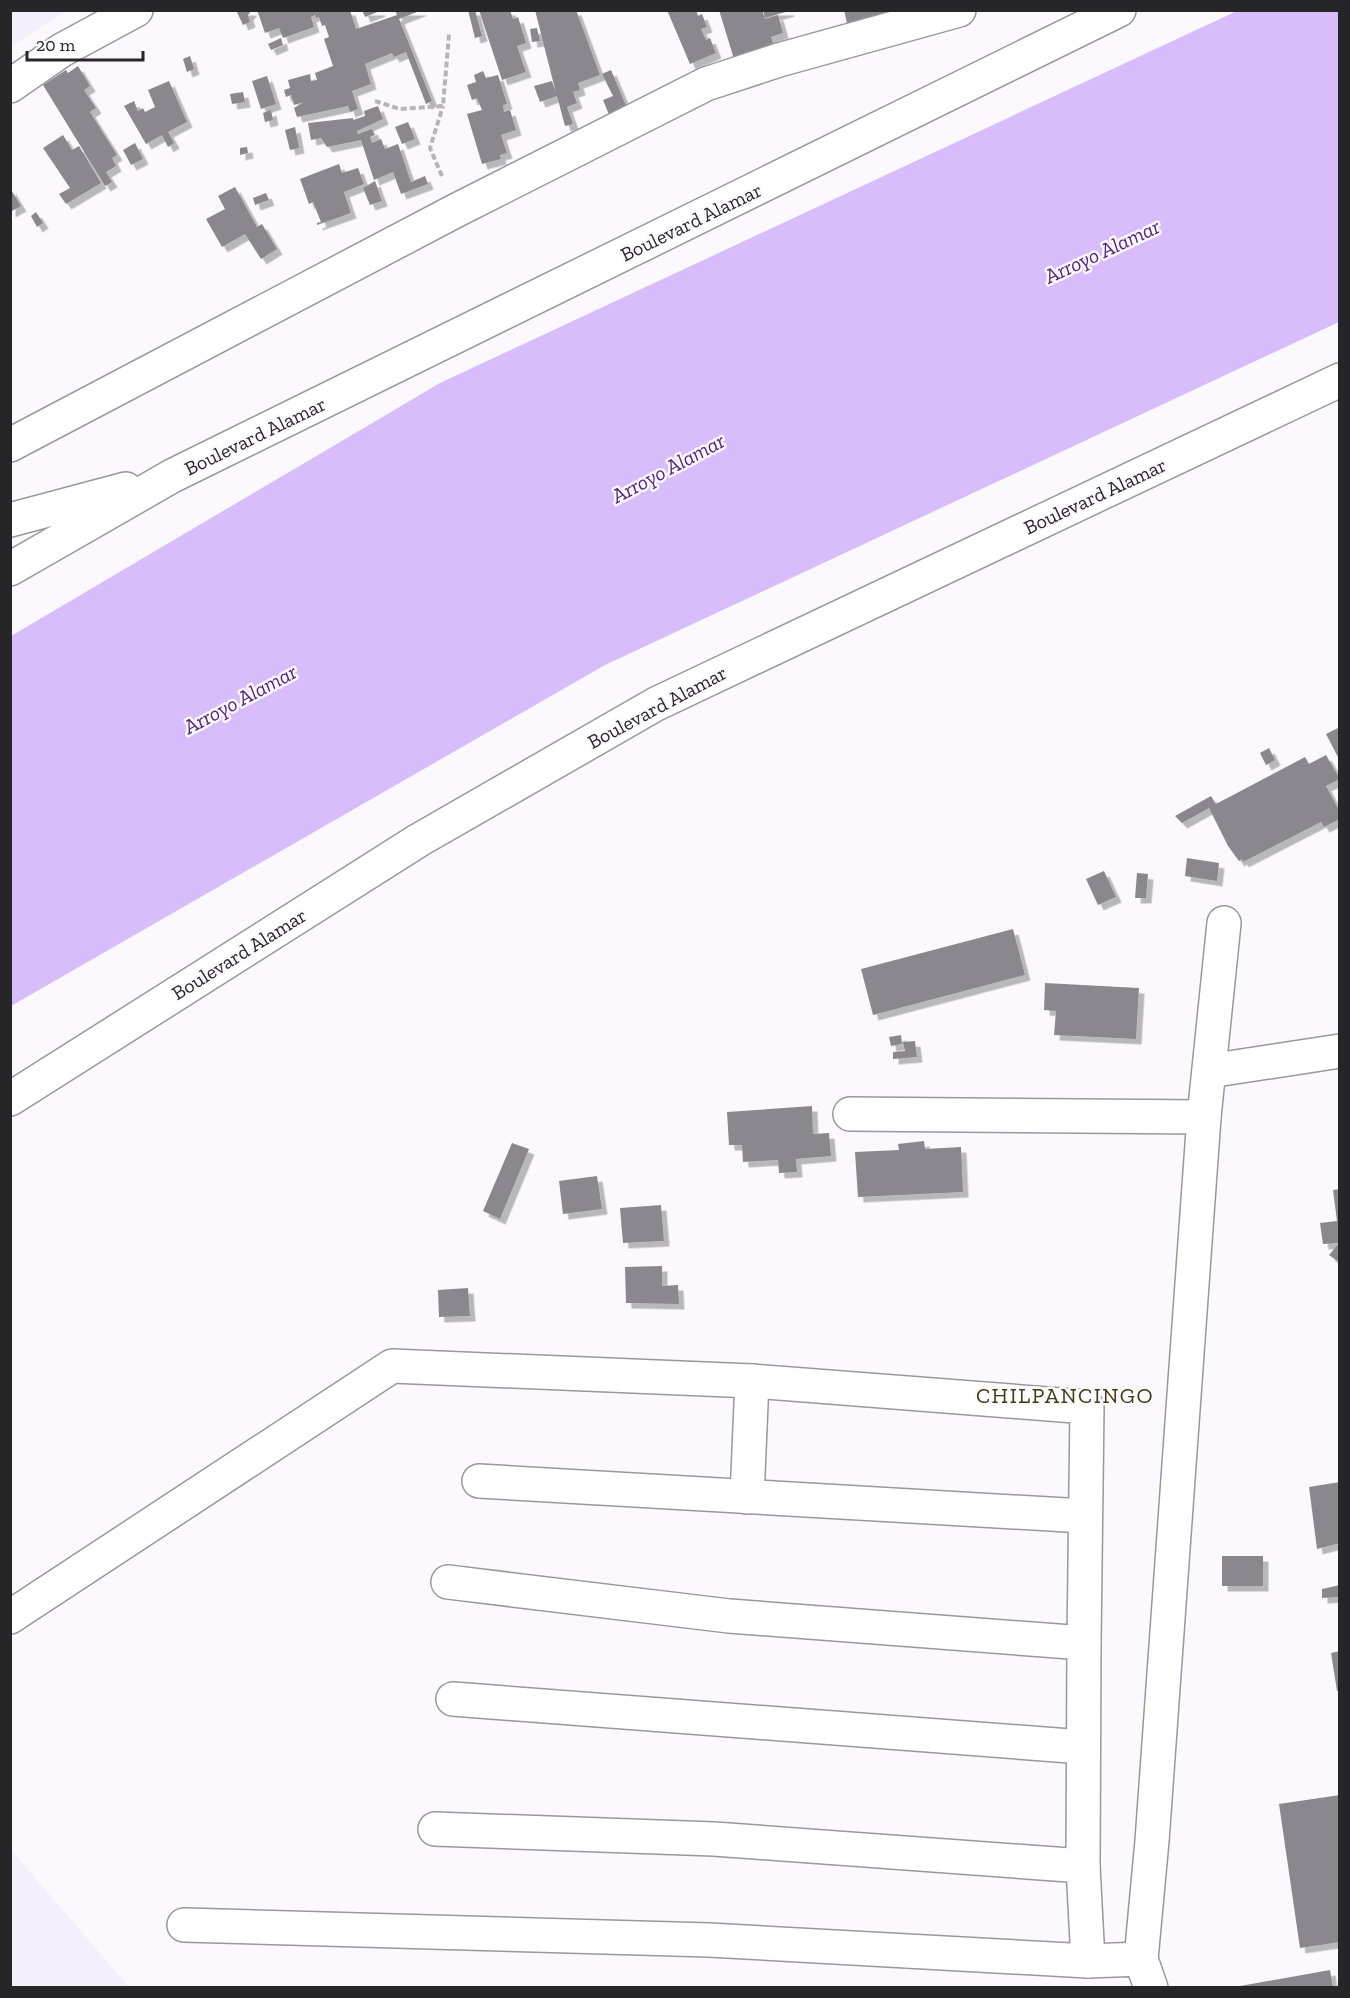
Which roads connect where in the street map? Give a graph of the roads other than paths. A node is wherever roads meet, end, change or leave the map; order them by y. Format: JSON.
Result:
{"nodes":[{"id":1,"x":136,"y":10,"type":"edge"},
{"id":2,"x":959,"y":10,"type":"edge"},
{"id":3,"x":1119,"y":10,"type":"edge"},
{"id":4,"x":10,"y":86,"type":"edge"},
{"id":5,"x":1340,"y":380,"type":"edge"},
{"id":6,"x":10,"y":445,"type":"edge"},
{"id":7,"x":172,"y":476,"type":"junction"},
{"id":8,"x":10,"y":520,"type":"edge"},
{"id":9,"x":10,"y":569,"type":"edge"},
{"id":10,"x":1224,"y":923,"type":"dead end"},
{"id":11,"x":1340,"y":1051,"type":"edge"},
{"id":12,"x":1209,"y":1071,"type":"junction"},
{"id":13,"x":10,"y":1099,"type":"edge"},
{"id":14,"x":850,"y":1114,"type":"dead end"},
{"id":15,"x":1204,"y":1117,"type":"junction"},
{"id":16,"x":752,"y":1381,"type":"junction"},
{"id":17,"x":479,"y":1481,"type":"dead end"},
{"id":18,"x":747,"y":1497,"type":"junction"},
{"id":19,"x":1084,"y":1516,"type":"junction"},
{"id":20,"x":448,"y":1582,"type":"dead end"},
{"id":21,"x":10,"y":1617,"type":"edge"},
{"id":22,"x":1084,"y":1643,"type":"junction"},
{"id":23,"x":453,"y":1699,"type":"dead end"},
{"id":24,"x":1083,"y":1747,"type":"junction"},
{"id":25,"x":435,"y":1829,"type":"dead end"},
{"id":26,"x":1083,"y":1866,"type":"junction"},
{"id":27,"x":184,"y":1925,"type":"dead end"},
{"id":28,"x":1088,"y":1961,"type":"junction"},
{"id":29,"x":1146,"y":1973,"type":"edge"}],
"edges":[{"from":1,"to":4,"type":"main road"},
{"from":2,"to":6,"type":"main road"},
{"from":3,"to":7,"type":"main road","name":"Boulevard Alamar"},
{"from":5,"to":13,"type":"main road","name":"Boulevard Alamar"},
{"from":7,"to":8,"type":"main road"},
{"from":7,"to":9,"type":"main road","name":"Boulevard Alamar"},
{"from":10,"to":12,"type":"main road"},
{"from":11,"to":12,"type":"main road"},
{"from":12,"to":15,"type":"main road"},
{"from":14,"to":15,"type":"main road"},
{"from":15,"to":29,"type":"main road"},
{"from":16,"to":18,"type":"main road"},
{"from":16,"to":19,"type":"main road"},
{"from":16,"to":21,"type":"main road"},
{"from":17,"to":18,"type":"main road"},
{"from":18,"to":19,"type":"main road"},
{"from":19,"to":22,"type":"main road"},
{"from":20,"to":22,"type":"main road"},
{"from":22,"to":24,"type":"main road"},
{"from":23,"to":24,"type":"main road"},
{"from":24,"to":26,"type":"main road"},
{"from":25,"to":26,"type":"main road"},
{"from":26,"to":28,"type":"main road"},
{"from":27,"to":28,"type":"main road"},
{"from":28,"to":29,"type":"main road"}]}
